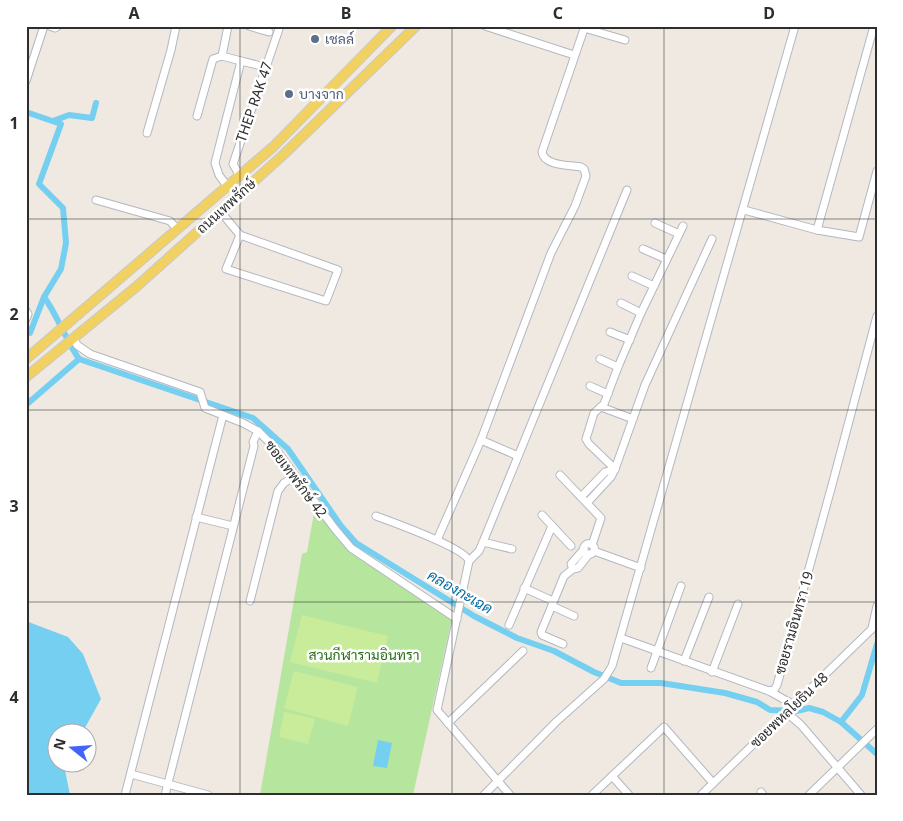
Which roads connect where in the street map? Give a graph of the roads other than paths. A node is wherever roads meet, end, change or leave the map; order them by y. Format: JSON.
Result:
{"nodes":[{"id":1,"x":44,"y":26,"type":"edge"},
{"id":2,"x":49,"y":26,"type":"edge"},
{"id":3,"x":58,"y":26,"type":"edge"},
{"id":4,"x":176,"y":26,"type":"edge"},
{"id":5,"x":228,"y":26,"type":"edge"},
{"id":6,"x":249,"y":26,"type":"edge"},
{"id":7,"x":280,"y":26,"type":"edge"},
{"id":8,"x":392,"y":26,"type":"edge"},
{"id":9,"x":416,"y":26,"type":"edge"},
{"id":10,"x":485,"y":26,"type":"edge"},
{"id":11,"x":795,"y":26,"type":"edge"},
{"id":12,"x":874,"y":26,"type":"edge"},
{"id":13,"x":584,"y":27,"type":"edge"},
{"id":14,"x":269,"y":32,"type":"dead end"},
{"id":15,"x":625,"y":40,"type":"dead end"},
{"id":16,"x":574,"y":55,"type":"junction"},
{"id":17,"x":222,"y":56,"type":"junction"},
{"id":18,"x":241,"y":61,"type":"junction"},
{"id":19,"x":257,"y":65,"type":"dead end"},
{"id":20,"x":26,"y":81,"type":"edge"},
{"id":21,"x":197,"y":116,"type":"dead end"},
{"id":22,"x":147,"y":133,"type":"dead end"},
{"id":23,"x":877,"y":171,"type":"edge"},
{"id":24,"x":240,"y":176,"type":"junction"},
{"id":25,"x":227,"y":186,"type":"junction"},
{"id":26,"x":627,"y":190,"type":"dead end"},
{"id":27,"x":96,"y":200,"type":"dead end"},
{"id":28,"x":744,"y":210,"type":"junction"},
{"id":29,"x":220,"y":211,"type":"junction"},
{"id":30,"x":655,"y":223,"type":"dead end"},
{"id":31,"x":683,"y":226,"type":"dead end"},
{"id":32,"x":177,"y":229,"type":"junction"},
{"id":33,"x":817,"y":230,"type":"junction"},
{"id":34,"x":679,"y":234,"type":"junction"},
{"id":35,"x":240,"y":235,"type":"junction"},
{"id":36,"x":712,"y":239,"type":"dead end"},
{"id":37,"x":643,"y":249,"type":"dead end"},
{"id":38,"x":666,"y":260,"type":"junction"},
{"id":39,"x":632,"y":276,"type":"dead end"},
{"id":40,"x":654,"y":286,"type":"junction"},
{"id":41,"x":621,"y":303,"type":"dead end"},
{"id":42,"x":26,"y":311,"type":"edge"},
{"id":43,"x":642,"y":313,"type":"junction"},
{"id":44,"x":877,"y":316,"type":"edge"},
{"id":45,"x":26,"y":319,"type":"edge"},
{"id":46,"x":610,"y":332,"type":"dead end"},
{"id":47,"x":73,"y":339,"type":"junction"},
{"id":48,"x":630,"y":340,"type":"junction"},
{"id":49,"x":26,"y":359,"type":"edge"},
{"id":50,"x":600,"y":359,"type":"dead end"},
{"id":51,"x":618,"y":367,"type":"junction"},
{"id":52,"x":26,"y":377,"type":"edge"},
{"id":53,"x":590,"y":386,"type":"dead end"},
{"id":54,"x":608,"y":394,"type":"junction"},
{"id":55,"x":601,"y":407,"type":"junction"},
{"id":56,"x":222,"y":419,"type":"dead end"},
{"id":57,"x":633,"y":419,"type":"junction"},
{"id":58,"x":258,"y":431,"type":"junction"},
{"id":59,"x":264,"y":437,"type":"junction"},
{"id":60,"x":481,"y":440,"type":"junction"},
{"id":61,"x":254,"y":446,"type":"junction"},
{"id":62,"x":518,"y":456,"type":"junction"},
{"id":63,"x":614,"y":469,"type":"junction"},
{"id":64,"x":560,"y":475,"type":"dead end"},
{"id":65,"x":295,"y":476,"type":"junction"},
{"id":66,"x":581,"y":497,"type":"junction"},
{"id":67,"x":587,"y":503,"type":"junction"},
{"id":68,"x":542,"y":515,"type":"dead end"},
{"id":69,"x":376,"y":516,"type":"dead end"},
{"id":70,"x":196,"y":518,"type":"junction"},
{"id":71,"x":233,"y":526,"type":"junction"},
{"id":72,"x":552,"y":526,"type":"junction"},
{"id":73,"x":436,"y":540,"type":"junction"},
{"id":74,"x":483,"y":542,"type":"junction"},
{"id":75,"x":571,"y":546,"type":"dead end"},
{"id":76,"x":512,"y":549,"type":"dead end"},
{"id":77,"x":590,"y":550,"type":"junction"},
{"id":78,"x":469,"y":561,"type":"junction"},
{"id":79,"x":641,"y":568,"type":"junction"},
{"id":80,"x":681,"y":586,"type":"dead end"},
{"id":81,"x":524,"y":588,"type":"junction"},
{"id":82,"x":709,"y":597,"type":"dead end"},
{"id":83,"x":250,"y":601,"type":"dead end"},
{"id":84,"x":553,"y":604,"type":"junction"},
{"id":85,"x":738,"y":604,"type":"dead end"},
{"id":86,"x":877,"y":606,"type":"edge"},
{"id":87,"x":574,"y":616,"type":"dead end"},
{"id":88,"x":457,"y":619,"type":"junction"},
{"id":89,"x":508,"y":625,"type":"dead end"},
{"id":90,"x":874,"y":626,"type":"edge"},
{"id":91,"x":621,"y":638,"type":"junction"},
{"id":92,"x":563,"y":644,"type":"dead end"},
{"id":93,"x":523,"y":651,"type":"dead end"},
{"id":94,"x":658,"y":652,"type":"junction"},
{"id":95,"x":684,"y":661,"type":"junction"},
{"id":96,"x":651,"y":668,"type":"dead end"},
{"id":97,"x":712,"y":672,"type":"junction"},
{"id":98,"x":769,"y":691,"type":"junction"},
{"id":99,"x":794,"y":705,"type":"junction"},
{"id":100,"x":786,"y":712,"type":"junction"},
{"id":101,"x":448,"y":723,"type":"junction"},
{"id":102,"x":877,"y":729,"type":"edge"},
{"id":103,"x":838,"y":767,"type":"junction"},
{"id":104,"x":131,"y":774,"type":"junction"},
{"id":105,"x":612,"y":776,"type":"junction"},
{"id":106,"x":498,"y":781,"type":"junction"},
{"id":107,"x":713,"y":783,"type":"junction"},
{"id":108,"x":168,"y":784,"type":"junction"},
{"id":109,"x":206,"y":794,"type":"edge"},
{"id":110,"x":125,"y":795,"type":"edge"},
{"id":111,"x":165,"y":795,"type":"edge"},
{"id":112,"x":484,"y":795,"type":"edge"},
{"id":113,"x":510,"y":795,"type":"edge"},
{"id":114,"x":592,"y":795,"type":"edge"},
{"id":115,"x":629,"y":795,"type":"edge"},
{"id":116,"x":701,"y":795,"type":"edge"},
{"id":117,"x":809,"y":795,"type":"edge"},
{"id":118,"x":861,"y":795,"type":"edge"}],
"edges":[{"from":1,"to":20,"type":"street"},
{"from":2,"to":3,"type":"street"},
{"from":4,"to":22,"type":"street"},
{"from":5,"to":17,"type":"street"},
{"from":6,"to":14,"type":"street"},
{"from":7,"to":24,"type":"street","name":"THEP RAK 47"},
{"from":8,"to":24,"type":"main road","name":"ถนนเทพรักษ์"},
{"from":9,"to":29,"type":"main road","name":"ถนนเทพรักษ์"},
{"from":10,"to":16,"type":"street"},
{"from":11,"to":28,"type":"street"},
{"from":12,"to":33,"type":"street"},
{"from":13,"to":15,"type":"street"},
{"from":13,"to":16,"type":"street"},
{"from":16,"to":60,"type":"street"},
{"from":17,"to":18,"type":"street"},
{"from":17,"to":21,"type":"street"},
{"from":18,"to":19,"type":"street"},
{"from":18,"to":25,"type":"street"},
{"from":23,"to":33,"type":"street"},
{"from":24,"to":25,"type":"main road","name":"ถนนเทพรักษ์"},
{"from":25,"to":32,"type":"main road","name":"ถนนเทพรักษ์"},
{"from":26,"to":62,"type":"street"},
{"from":27,"to":32,"type":"street"},
{"from":28,"to":33,"type":"street"},
{"from":28,"to":79,"type":"street"},
{"from":29,"to":35,"type":"street"},
{"from":29,"to":47,"type":"main road","name":"ถนนเทพรักษ์"},
{"from":30,"to":34,"type":"street"},
{"from":31,"to":34,"type":"street"},
{"from":32,"to":49,"type":"main road","name":"ถนนเทพรักษ์"},
{"from":34,"to":38,"type":"street"},
{"from":35,"to":35,"type":"street"},
{"from":36,"to":57,"type":"street"},
{"from":37,"to":38,"type":"street"},
{"from":38,"to":40,"type":"street"},
{"from":39,"to":40,"type":"street"},
{"from":40,"to":43,"type":"street"},
{"from":41,"to":43,"type":"street"},
{"from":42,"to":45,"type":"street"},
{"from":43,"to":48,"type":"street"},
{"from":44,"to":98,"type":"street","name":"ซอยรามอินทรา 19"},
{"from":46,"to":48,"type":"street"},
{"from":47,"to":52,"type":"main road","name":"ถนนเทพรักษ์"},
{"from":47,"to":58,"type":"street","name":"ซอยเทพรักษ์ 42"},
{"from":48,"to":51,"type":"street"},
{"from":50,"to":51,"type":"street"},
{"from":51,"to":54,"type":"street"},
{"from":53,"to":54,"type":"street"},
{"from":54,"to":55,"type":"street"},
{"from":55,"to":57,"type":"street"},
{"from":55,"to":63,"type":"street"},
{"from":56,"to":70,"type":"street"},
{"from":57,"to":63,"type":"street"},
{"from":58,"to":59,"type":"street","name":"ซอยเทพรักษ์ 42"},
{"from":58,"to":61,"type":"street"},
{"from":59,"to":61,"type":"street"},
{"from":59,"to":65,"type":"street","name":"ซอยเทพรักษ์ 42"},
{"from":60,"to":62,"type":"street"},
{"from":60,"to":73,"type":"street"},
{"from":61,"to":71,"type":"street"},
{"from":62,"to":74,"type":"street"},
{"from":63,"to":66,"type":"street"},
{"from":63,"to":67,"type":"street"},
{"from":64,"to":66,"type":"street"},
{"from":65,"to":83,"type":"street"},
{"from":65,"to":88,"type":"street","name":"ซอยเทพรักษ์ 42"},
{"from":66,"to":67,"type":"street"},
{"from":67,"to":77,"type":"street"},
{"from":68,"to":72,"type":"street"},
{"from":69,"to":73,"type":"street"},
{"from":70,"to":71,"type":"street"},
{"from":70,"to":104,"type":"street"},
{"from":71,"to":108,"type":"street"},
{"from":72,"to":75,"type":"street"},
{"from":72,"to":81,"type":"street"},
{"from":73,"to":78,"type":"street"},
{"from":74,"to":76,"type":"street"},
{"from":74,"to":78,"type":"street"},
{"from":77,"to":79,"type":"street"},
{"from":77,"to":84,"type":"street"},
{"from":78,"to":88,"type":"street"},
{"from":79,"to":91,"type":"street"},
{"from":80,"to":94,"type":"street"},
{"from":81,"to":84,"type":"street"},
{"from":81,"to":89,"type":"street"},
{"from":82,"to":95,"type":"street"},
{"from":84,"to":87,"type":"street"},
{"from":84,"to":92,"type":"street"},
{"from":85,"to":97,"type":"street"},
{"from":86,"to":90,"type":"street"},
{"from":88,"to":101,"type":"street"},
{"from":90,"to":99,"type":"street","name":"ซอยพหลโยธิน 48"},
{"from":91,"to":94,"type":"street","name":"ซอยรามอินทรา 19"},
{"from":91,"to":106,"type":"street"},
{"from":93,"to":101,"type":"street"},
{"from":94,"to":95,"type":"street","name":"ซอยรามอินทรา 19"},
{"from":94,"to":96,"type":"street"},
{"from":95,"to":97,"type":"street","name":"ซอยรามอินทรา 19"},
{"from":97,"to":98,"type":"street","name":"ซอยรามอินทรา 19"},
{"from":98,"to":99,"type":"street"},
{"from":99,"to":100,"type":"street","name":"ซอยพหลโยธิน 48"},
{"from":100,"to":103,"type":"street"},
{"from":100,"to":107,"type":"street","name":"ซอยพหลโยธิน 48"},
{"from":101,"to":106,"type":"street"},
{"from":102,"to":103,"type":"street"},
{"from":103,"to":117,"type":"street"},
{"from":103,"to":118,"type":"street"},
{"from":104,"to":108,"type":"street"},
{"from":104,"to":110,"type":"street"},
{"from":105,"to":107,"type":"street"},
{"from":105,"to":114,"type":"street"},
{"from":105,"to":115,"type":"street"},
{"from":106,"to":112,"type":"street"},
{"from":106,"to":113,"type":"street"},
{"from":107,"to":116,"type":"street","name":"ซอยพหลโยธิน 48"},
{"from":108,"to":109,"type":"street"},
{"from":108,"to":111,"type":"street"}]}
